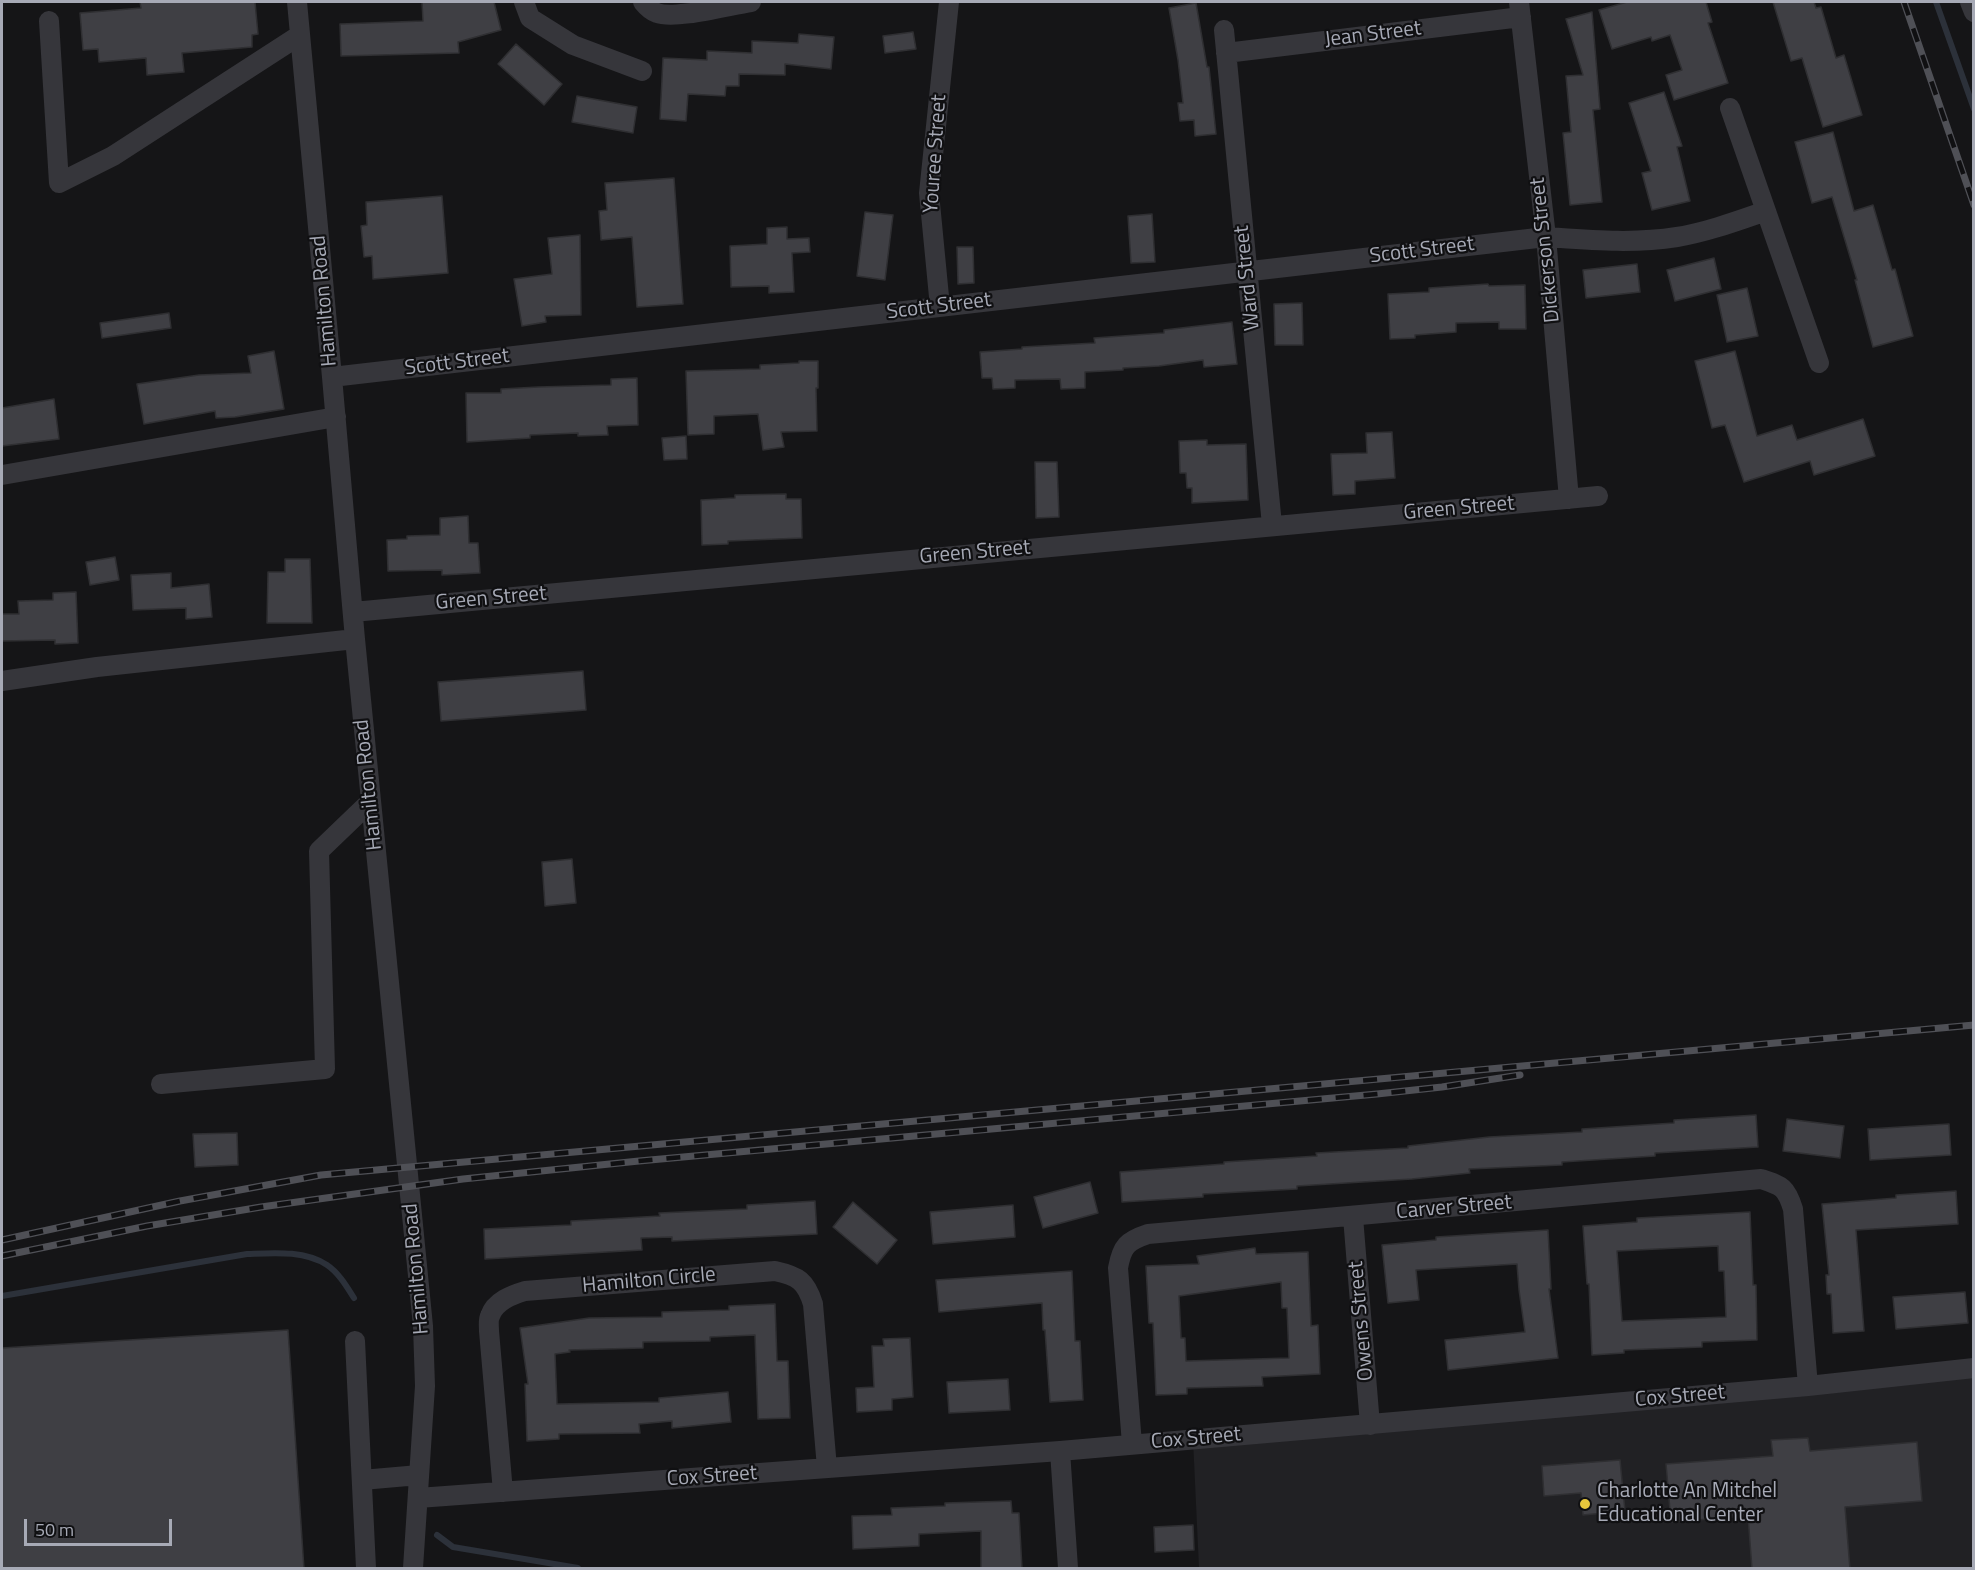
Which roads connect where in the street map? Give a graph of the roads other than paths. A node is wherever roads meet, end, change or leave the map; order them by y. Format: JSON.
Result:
{"nodes":[{"id":1,"x":297,"y":2,"type":"edge"},
{"id":2,"x":524,"y":2,"type":"edge"},
{"id":3,"x":751,"y":2,"type":"edge"},
{"id":4,"x":949,"y":2,"type":"edge"},
{"id":5,"x":1970,"y":2,"type":"edge"},
{"id":6,"x":646,"y":5,"type":"edge"},
{"id":7,"x":1520,"y":9,"type":"edge"},
{"id":8,"x":1974,"y":12,"type":"edge"},
{"id":9,"x":49,"y":21,"type":"dead end"},
{"id":10,"x":1224,"y":30,"type":"dead end"},
{"id":11,"x":300,"y":35,"type":"junction"},
{"id":12,"x":1226,"y":53,"type":"junction"},
{"id":13,"x":642,"y":71,"type":"dead end"},
{"id":14,"x":1730,"y":108,"type":"dead end"},
{"id":15,"x":1766,"y":211,"type":"junction"},
{"id":16,"x":1546,"y":237,"type":"junction"},
{"id":17,"x":1247,"y":272,"type":"junction"},
{"id":18,"x":940,"y":307,"type":"junction"},
{"id":19,"x":1819,"y":363,"type":"dead end"},
{"id":20,"x":332,"y":377,"type":"junction"},
{"id":21,"x":336,"y":417,"type":"junction"},
{"id":22,"x":2,"y":475,"type":"edge"},
{"id":23,"x":1598,"y":496,"type":"dead end"},
{"id":24,"x":1569,"y":499,"type":"junction"},
{"id":25,"x":1272,"y":525,"type":"junction"},
{"id":26,"x":353,"y":612,"type":"junction"},
{"id":27,"x":355,"y":639,"type":"junction"},
{"id":28,"x":2,"y":681,"type":"edge"},
{"id":29,"x":371,"y":801,"type":"junction"},
{"id":30,"x":161,"y":1084,"type":"dead end"},
{"id":31,"x":1353,"y":1217,"type":"junction"},
{"id":32,"x":355,"y":1341,"type":"dead end"},
{"id":33,"x":1974,"y":1368,"type":"edge"},
{"id":34,"x":1808,"y":1386,"type":"junction"},
{"id":35,"x":1370,"y":1425,"type":"junction"},
{"id":36,"x":1132,"y":1444,"type":"junction"},
{"id":37,"x":1060,"y":1451,"type":"junction"},
{"id":38,"x":827,"y":1468,"type":"junction"},
{"id":39,"x":419,"y":1475,"type":"junction"},
{"id":40,"x":362,"y":1480,"type":"junction"},
{"id":41,"x":503,"y":1492,"type":"junction"},
{"id":42,"x":418,"y":1498,"type":"junction"},
{"id":43,"x":366,"y":1569,"type":"edge"},
{"id":44,"x":413,"y":1569,"type":"edge"},
{"id":45,"x":1068,"y":1569,"type":"edge"}],
"edges":[{"from":1,"to":11,"type":"street","name":"Hamilton Road"},
{"from":2,"to":13,"type":"street"},
{"from":3,"to":6,"type":"street"},
{"from":4,"to":18,"type":"street","name":"Youree Street"},
{"from":5,"to":8,"type":"street"},
{"from":7,"to":12,"type":"street","name":"Jean Street"},
{"from":7,"to":16,"type":"street","name":"Dickerson Street"},
{"from":9,"to":11,"type":"street"},
{"from":10,"to":12,"type":"street","name":"Ward Street"},
{"from":11,"to":20,"type":"street","name":"Hamilton Road"},
{"from":12,"to":17,"type":"street","name":"Ward Street"},
{"from":14,"to":15,"type":"street"},
{"from":15,"to":16,"type":"street","name":"Scott Street"},
{"from":15,"to":19,"type":"street"},
{"from":16,"to":17,"type":"street","name":"Scott Street"},
{"from":16,"to":24,"type":"street","name":"Dickerson Street"},
{"from":17,"to":18,"type":"street","name":"Scott Street"},
{"from":17,"to":25,"type":"street","name":"Ward Street"},
{"from":18,"to":20,"type":"street","name":"Scott Street"},
{"from":20,"to":21,"type":"street","name":"Hamilton Road"},
{"from":21,"to":22,"type":"street"},
{"from":21,"to":26,"type":"street","name":"Hamilton Road"},
{"from":23,"to":24,"type":"street","name":"Green Street"},
{"from":24,"to":25,"type":"street","name":"Green Street"},
{"from":25,"to":26,"type":"street","name":"Green Street"},
{"from":26,"to":27,"type":"street","name":"Hamilton Road"},
{"from":27,"to":28,"type":"street"},
{"from":27,"to":29,"type":"street","name":"Hamilton Road"},
{"from":29,"to":30,"type":"street"},
{"from":29,"to":39,"type":"street","name":"Hamilton Road"},
{"from":31,"to":34,"type":"street","name":"Carver Street"},
{"from":31,"to":35,"type":"street","name":"Owens Street"},
{"from":31,"to":36,"type":"street","name":"Carver Street"},
{"from":32,"to":40,"type":"street"},
{"from":33,"to":34,"type":"street","name":"Cox Street"},
{"from":34,"to":35,"type":"street","name":"Cox Street"},
{"from":35,"to":36,"type":"street","name":"Cox Street"},
{"from":36,"to":37,"type":"street","name":"Cox Street"},
{"from":37,"to":38,"type":"street","name":"Cox Street"},
{"from":37,"to":45,"type":"street"},
{"from":38,"to":41,"type":"street","name":"Cox Street"},
{"from":38,"to":41,"type":"street","name":"Hamilton Circle"},
{"from":39,"to":40,"type":"street"},
{"from":39,"to":42,"type":"street","name":"Hamilton Road"},
{"from":40,"to":43,"type":"street"},
{"from":41,"to":42,"type":"street","name":"Cox Street"},
{"from":42,"to":44,"type":"street","name":"Hamilton Road"}]}
